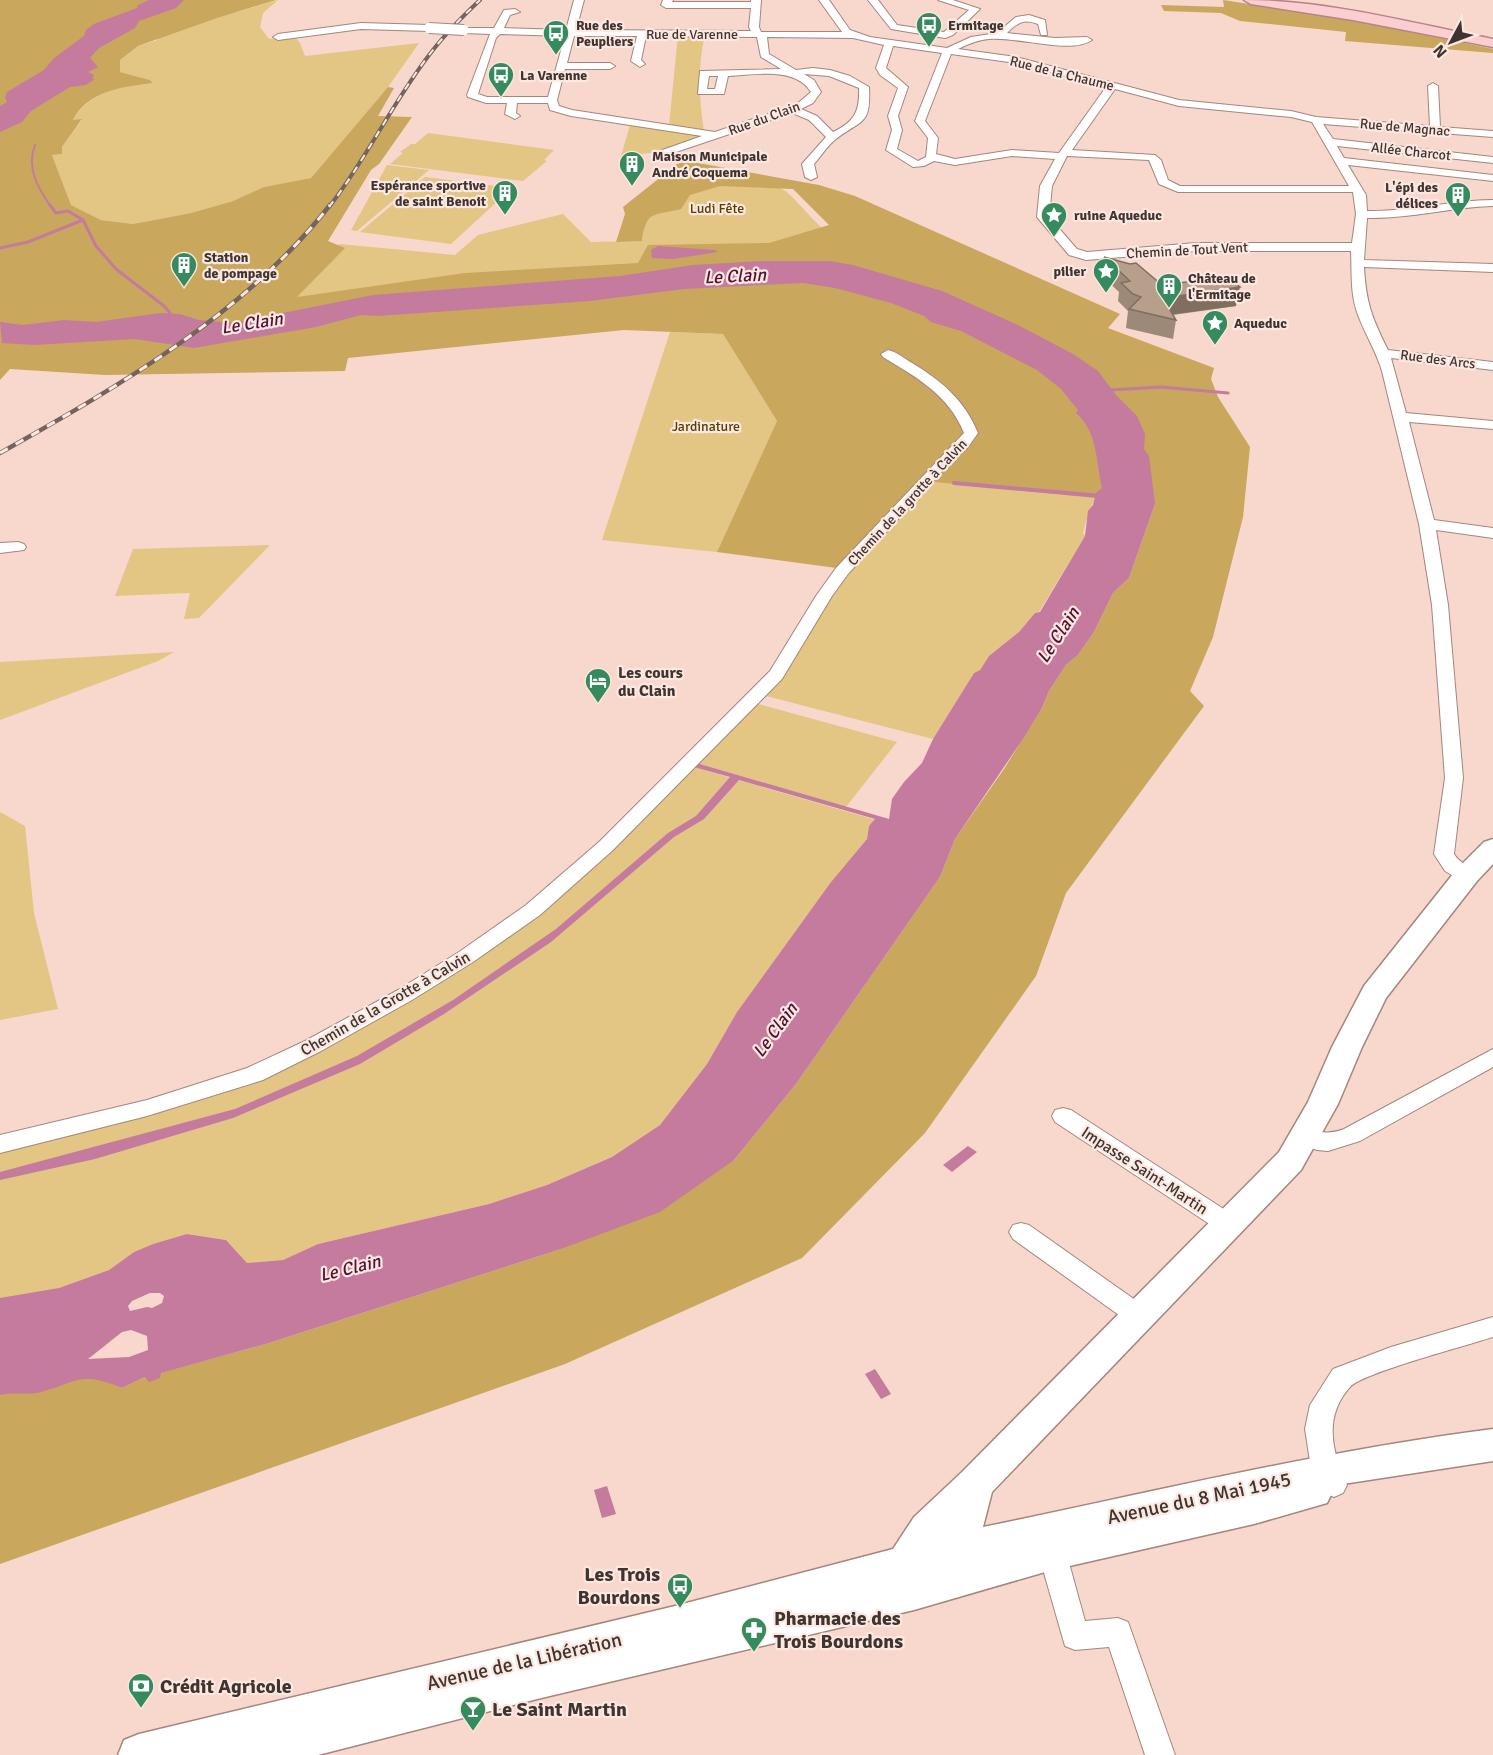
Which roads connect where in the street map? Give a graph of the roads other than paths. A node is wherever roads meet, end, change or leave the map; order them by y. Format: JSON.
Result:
{"nodes":[{"id":1,"x":579,"y":0,"type":"edge"},
{"id":2,"x":668,"y":0,"type":"edge"},
{"id":3,"x":824,"y":0,"type":"edge"},
{"id":4,"x":833,"y":0,"type":"edge"},
{"id":5,"x":873,"y":0,"type":"edge"},
{"id":6,"x":943,"y":0,"type":"edge"},
{"id":7,"x":1251,"y":0,"type":"edge"},
{"id":8,"x":1281,"y":0,"type":"edge"},
{"id":9,"x":706,"y":3,"type":"edge"},
{"id":10,"x":756,"y":3,"type":"edge"},
{"id":11,"x":515,"y":12,"type":"dead end"},
{"id":12,"x":498,"y":32,"type":"junction"},
{"id":13,"x":570,"y":33,"type":"junction"},
{"id":14,"x":1044,"y":33,"type":"dead end"},
{"id":15,"x":642,"y":34,"type":"junction"},
{"id":16,"x":850,"y":34,"type":"junction"},
{"id":17,"x":1001,"y":34,"type":"junction"},
{"id":18,"x":760,"y":35,"type":"junction"},
{"id":19,"x":811,"y":35,"type":"junction"},
{"id":20,"x":278,"y":37,"type":"dead end"},
{"id":21,"x":1087,"y":40,"type":"dead end"},
{"id":22,"x":1493,"y":41,"type":"edge"},
{"id":23,"x":885,"y":44,"type":"junction"},
{"id":24,"x":947,"y":52,"type":"junction"},
{"id":25,"x":640,"y":64,"type":"dead end"},
{"id":26,"x":561,"y":66,"type":"junction"},
{"id":27,"x":610,"y":66,"type":"dead end"},
{"id":28,"x":792,"y":72,"type":"junction"},
{"id":29,"x":723,"y":73,"type":"dead end"},
{"id":30,"x":1113,"y":85,"type":"junction"},
{"id":31,"x":1433,"y":86,"type":"dead end"},
{"id":32,"x":513,"y":100,"type":"junction"},
{"id":33,"x":552,"y":100,"type":"junction"},
{"id":34,"x":792,"y":109,"type":"junction"},
{"id":35,"x":515,"y":116,"type":"dead end"},
{"id":36,"x":1316,"y":120,"type":"junction"},
{"id":37,"x":1435,"y":129,"type":"junction"},
{"id":38,"x":1493,"y":134,"type":"edge"},
{"id":39,"x":717,"y":135,"type":"junction"},
{"id":40,"x":832,"y":136,"type":"junction"},
{"id":41,"x":1328,"y":142,"type":"junction"},
{"id":42,"x":1063,"y":154,"type":"junction"},
{"id":43,"x":658,"y":155,"type":"dead end"},
{"id":44,"x":933,"y":157,"type":"junction"},
{"id":45,"x":1493,"y":160,"type":"edge"},
{"id":46,"x":1339,"y":161,"type":"junction"},
{"id":47,"x":811,"y":177,"type":"dead end"},
{"id":48,"x":1493,"y":178,"type":"edge"},
{"id":49,"x":1357,"y":189,"type":"junction"},
{"id":50,"x":1493,"y":203,"type":"edge"},
{"id":51,"x":1362,"y":214,"type":"junction"},
{"id":52,"x":1357,"y":247,"type":"junction"},
{"id":53,"x":1357,"y":262,"type":"junction"},
{"id":54,"x":1493,"y":268,"type":"edge"},
{"id":55,"x":1383,"y":353,"type":"junction"},
{"id":56,"x":888,"y":354,"type":"dead end"},
{"id":57,"x":1493,"y":366,"type":"edge"},
{"id":58,"x":1402,"y":417,"type":"junction"},
{"id":59,"x":1493,"y":425,"type":"edge"},
{"id":60,"x":1427,"y":524,"type":"junction"},
{"id":61,"x":1493,"y":533,"type":"edge"},
{"id":62,"x":18,"y":547,"type":"dead end"},
{"id":63,"x":0,"y":548,"type":"edge"},
{"id":64,"x":837,"y":577,"type":"joint"},
{"id":65,"x":1493,"y":848,"type":"edge"},
{"id":66,"x":1467,"y":875,"type":"junction"},
{"id":67,"x":1493,"y":1057,"type":"edge"},
{"id":68,"x":1063,"y":1116,"type":"dead end"},
{"id":69,"x":1304,"y":1137,"type":"junction"},
{"id":70,"x":0,"y":1144,"type":"edge"},
{"id":71,"x":1228,"y":1224,"type":"junction"},
{"id":72,"x":1021,"y":1233,"type":"dead end"},
{"id":73,"x":1139,"y":1316,"type":"junction"},
{"id":74,"x":1493,"y":1327,"type":"edge"},
{"id":75,"x":1493,"y":1445,"type":"edge"},
{"id":76,"x":1493,"y":1461,"type":"edge"},
{"id":77,"x":1330,"y":1478,"type":"junction"},
{"id":78,"x":975,"y":1484,"type":"junction"},
{"id":79,"x":959,"y":1549,"type":"junction"},
{"id":80,"x":1052,"y":1552,"type":"junction"},
{"id":81,"x":910,"y":1577,"type":"junction"},
{"id":82,"x":139,"y":1755,"type":"edge"},
{"id":83,"x":238,"y":1755,"type":"edge"},
{"id":84,"x":1160,"y":1755,"type":"edge"}],
"edges":[{"from":1,"to":13,"type":"street"},
{"from":2,"to":9,"type":"street"},
{"from":3,"to":4,"type":"street"},
{"from":3,"to":16,"type":"street"},
{"from":5,"to":6,"type":"street"},
{"from":7,"to":22,"type":"main road"},
{"from":8,"to":22,"type":"main road"},
{"from":9,"to":10,"type":"street"},
{"from":10,"to":18,"type":"street","name":"Rue du Clain"},
{"from":11,"to":12,"type":"street"},
{"from":12,"to":13,"type":"street","name":"Rue de Varenne"},
{"from":12,"to":20,"type":"street","name":"Rue de Varenne","bridge":true},
{"from":12,"to":32,"type":"street"},
{"from":13,"to":15,"type":"street","name":"Rue de Varenne"},
{"from":13,"to":26,"type":"street"},
{"from":14,"to":17,"type":"street"},
{"from":15,"to":18,"type":"street","name":"Rue de Varenne"},
{"from":15,"to":25,"type":"street"},
{"from":16,"to":19,"type":"street","name":"Rue de Varenne"},
{"from":16,"to":23,"type":"street","name":"Rue de la Chaume"},
{"from":17,"to":21,"type":"street"},
{"from":17,"to":24,"type":"street"},
{"from":18,"to":19,"type":"street","name":"Rue de Varenne"},
{"from":18,"to":28,"type":"street","name":"Rue du Clain"},
{"from":19,"to":23,"type":"street","name":"Rue de Varenne"},
{"from":23,"to":24,"type":"street","name":"Rue de la Chaume"},
{"from":23,"to":44,"type":"street"},
{"from":24,"to":30,"type":"street","name":"Rue de la Chaume"},
{"from":24,"to":44,"type":"street"},
{"from":26,"to":27,"type":"street"},
{"from":26,"to":33,"type":"street"},
{"from":28,"to":29,"type":"street"},
{"from":28,"to":34,"type":"street","name":"Rue du Clain"},
{"from":28,"to":40,"type":"street"},
{"from":30,"to":36,"type":"street","name":"Rue de la Chaume"},
{"from":30,"to":42,"type":"street","name":"Chemin de Tout Vent"},
{"from":31,"to":37,"type":"street"},
{"from":32,"to":33,"type":"street"},
{"from":32,"to":35,"type":"street"},
{"from":33,"to":39,"type":"street"},
{"from":34,"to":39,"type":"street","name":"Rue du Clain"},
{"from":34,"to":40,"type":"street"},
{"from":36,"to":37,"type":"street","name":"Rue de Magnac"},
{"from":36,"to":41,"type":"street"},
{"from":37,"to":38,"type":"street","name":"Rue de Magnac"},
{"from":39,"to":43,"type":"street","name":"Rue du Clain"},
{"from":40,"to":47,"type":"street"},
{"from":41,"to":45,"type":"street","name":"Allée Charcot"},
{"from":41,"to":46,"type":"street"},
{"from":42,"to":44,"type":"street"},
{"from":42,"to":49,"type":"street"},
{"from":42,"to":52,"type":"street","name":"Chemin de Tout Vent"},
{"from":46,"to":48,"type":"street"},
{"from":46,"to":49,"type":"street"},
{"from":49,"to":51,"type":"street"},
{"from":50,"to":51,"type":"street"},
{"from":51,"to":52,"type":"street"},
{"from":52,"to":53,"type":"street"},
{"from":53,"to":54,"type":"street"},
{"from":53,"to":55,"type":"street"},
{"from":55,"to":57,"type":"street","name":"Rue des Arcs"},
{"from":55,"to":58,"type":"street"},
{"from":56,"to":64,"type":"street","name":"Chemin de la grotte à Calvin"},
{"from":58,"to":59,"type":"street"},
{"from":58,"to":60,"type":"street"},
{"from":60,"to":61,"type":"street"},
{"from":60,"to":66,"type":"street"},
{"from":62,"to":63,"type":"street"},
{"from":64,"to":70,"type":"street","name":"Chemin de la Grotte à Calvin"},
{"from":65,"to":66,"type":"main road"},
{"from":66,"to":69,"type":"main road"},
{"from":67,"to":69,"type":"street"},
{"from":68,"to":71,"type":"street","name":"Impasse Saint-Martin"},
{"from":69,"to":71,"type":"main road"},
{"from":71,"to":73,"type":"main road"},
{"from":72,"to":73,"type":"street"},
{"from":73,"to":78,"type":"main road"},
{"from":74,"to":77,"type":"street"},
{"from":75,"to":77,"type":"main road","name":"Avenue du 8 Mai 1945"},
{"from":76,"to":77,"type":"main road","name":"Avenue du 8 Mai 1945"},
{"from":77,"to":79,"type":"main road","name":"Avenue du 8 Mai 1945"},
{"from":77,"to":80,"type":"main road","name":"Avenue du 8 Mai 1945"},
{"from":78,"to":79,"type":"main road"},
{"from":78,"to":81,"type":"main road"},
{"from":79,"to":81,"type":"main road"},
{"from":80,"to":81,"type":"main road","name":"Avenue du 8 Mai 1945"},
{"from":80,"to":84,"type":"street"},
{"from":81,"to":82,"type":"main road","name":"Avenue de la Libération"},
{"from":81,"to":83,"type":"main road","name":"Avenue de la Libération"}]}
